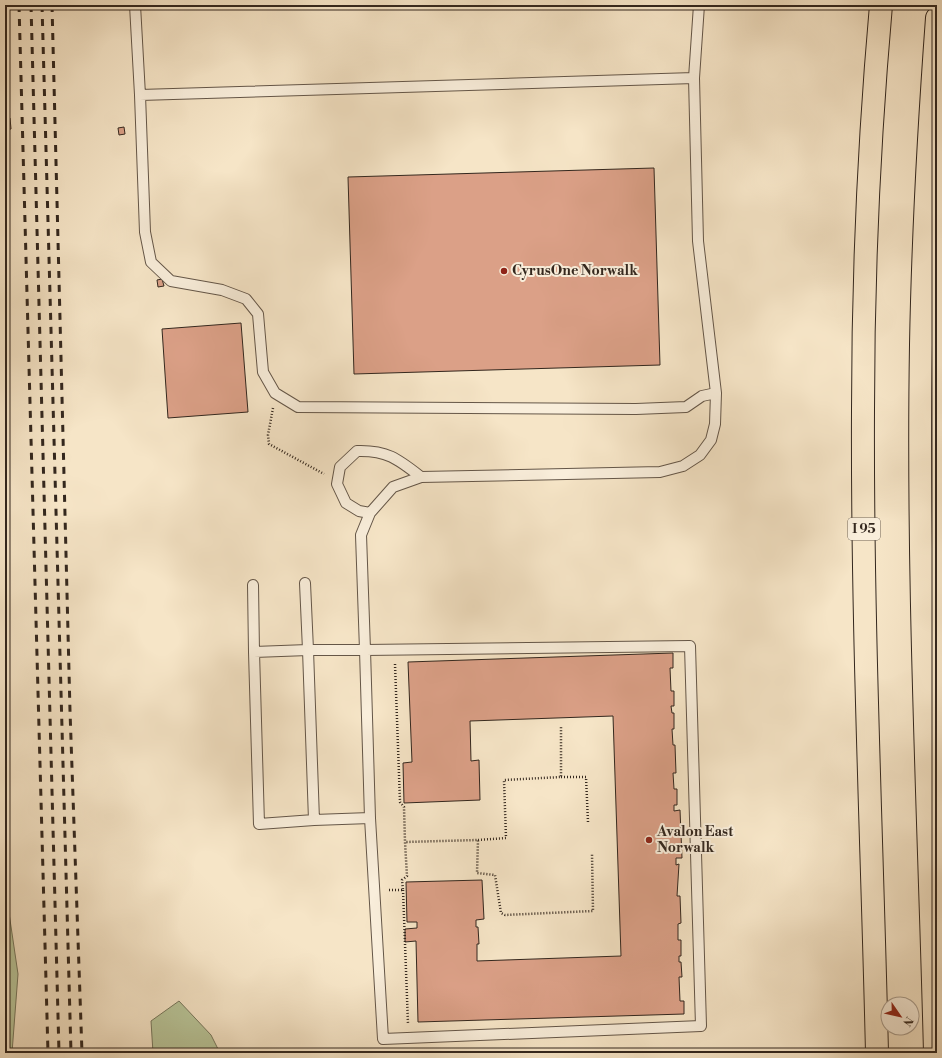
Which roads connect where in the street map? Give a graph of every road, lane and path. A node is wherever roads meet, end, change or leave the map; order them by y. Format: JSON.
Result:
{"nodes":[{"id":1,"x":135,"y":5,"type":"edge"},
{"id":2,"x":699,"y":5,"type":"edge"},
{"id":3,"x":880,"y":5,"type":"edge"},
{"id":4,"x":937,"y":18,"type":"edge"},
{"id":5,"x":694,"y":78,"type":"junction"},
{"id":6,"x":140,"y":95,"type":"junction"},
{"id":7,"x":275,"y":393,"type":"junction"},
{"id":8,"x":716,"y":393,"type":"junction"},
{"id":9,"x":421,"y":477,"type":"junction"},
{"id":10,"x":337,"y":484,"type":"junction"},
{"id":11,"x":370,"y":513,"type":"junction"},
{"id":12,"x":305,"y":583,"type":"dead end"},
{"id":13,"x":253,"y":585,"type":"dead end"},
{"id":14,"x":394,"y":649,"type":"junction"},
{"id":15,"x":308,"y":650,"type":"junction"},
{"id":16,"x":365,"y":650,"type":"junction"},
{"id":17,"x":254,"y":652,"type":"junction"},
{"id":18,"x":561,"y":726,"type":"dead end"},
{"id":19,"x":561,"y":777,"type":"junction"},
{"id":20,"x":370,"y":818,"type":"junction"},
{"id":21,"x":314,"y":820,"type":"junction"},
{"id":22,"x":588,"y":822,"type":"dead end"},
{"id":23,"x":478,"y":840,"type":"junction"},
{"id":24,"x":405,"y":842,"type":"junction"},
{"id":25,"x":592,"y":854,"type":"dead end"},
{"id":26,"x":374,"y":890,"type":"junction"},
{"id":27,"x":403,"y":890,"type":"junction"},
{"id":28,"x":409,"y":1037,"type":"junction"},
{"id":29,"x":877,"y":1053,"type":"edge"},
{"id":30,"x":935,"y":1053,"type":"edge"}],
"edges":[{"from":1,"to":6,"type":"lane"},
{"from":2,"to":5,"type":"lane"},
{"from":3,"to":29,"type":"highway","number":"I 95"},
{"from":4,"to":30,"type":"highway"},
{"from":5,"to":6,"type":"lane"},
{"from":5,"to":8,"type":"lane"},
{"from":6,"to":7,"type":"lane"},
{"from":7,"to":8,"type":"lane"},
{"from":7,"to":10,"type":"path"},
{"from":8,"to":9,"type":"lane"},
{"from":9,"to":10,"type":"lane"},
{"from":9,"to":11,"type":"lane"},
{"from":10,"to":11,"type":"lane"},
{"from":11,"to":16,"type":"lane"},
{"from":12,"to":15,"type":"lane"},
{"from":13,"to":17,"type":"lane"},
{"from":14,"to":16,"type":"lane"},
{"from":14,"to":24,"type":"path"},
{"from":14,"to":28,"type":"lane"},
{"from":15,"to":16,"type":"lane"},
{"from":15,"to":17,"type":"lane"},
{"from":15,"to":21,"type":"lane"},
{"from":16,"to":20,"type":"lane"},
{"from":17,"to":21,"type":"lane"},
{"from":18,"to":19,"type":"path"},
{"from":19,"to":22,"type":"path"},
{"from":19,"to":23,"type":"path"},
{"from":20,"to":21,"type":"lane"},
{"from":20,"to":26,"type":"lane"},
{"from":23,"to":24,"type":"path"},
{"from":23,"to":25,"type":"path"},
{"from":24,"to":27,"type":"path"},
{"from":26,"to":27,"type":"path"},
{"from":26,"to":28,"type":"lane"},
{"from":27,"to":28,"type":"path"}]}
